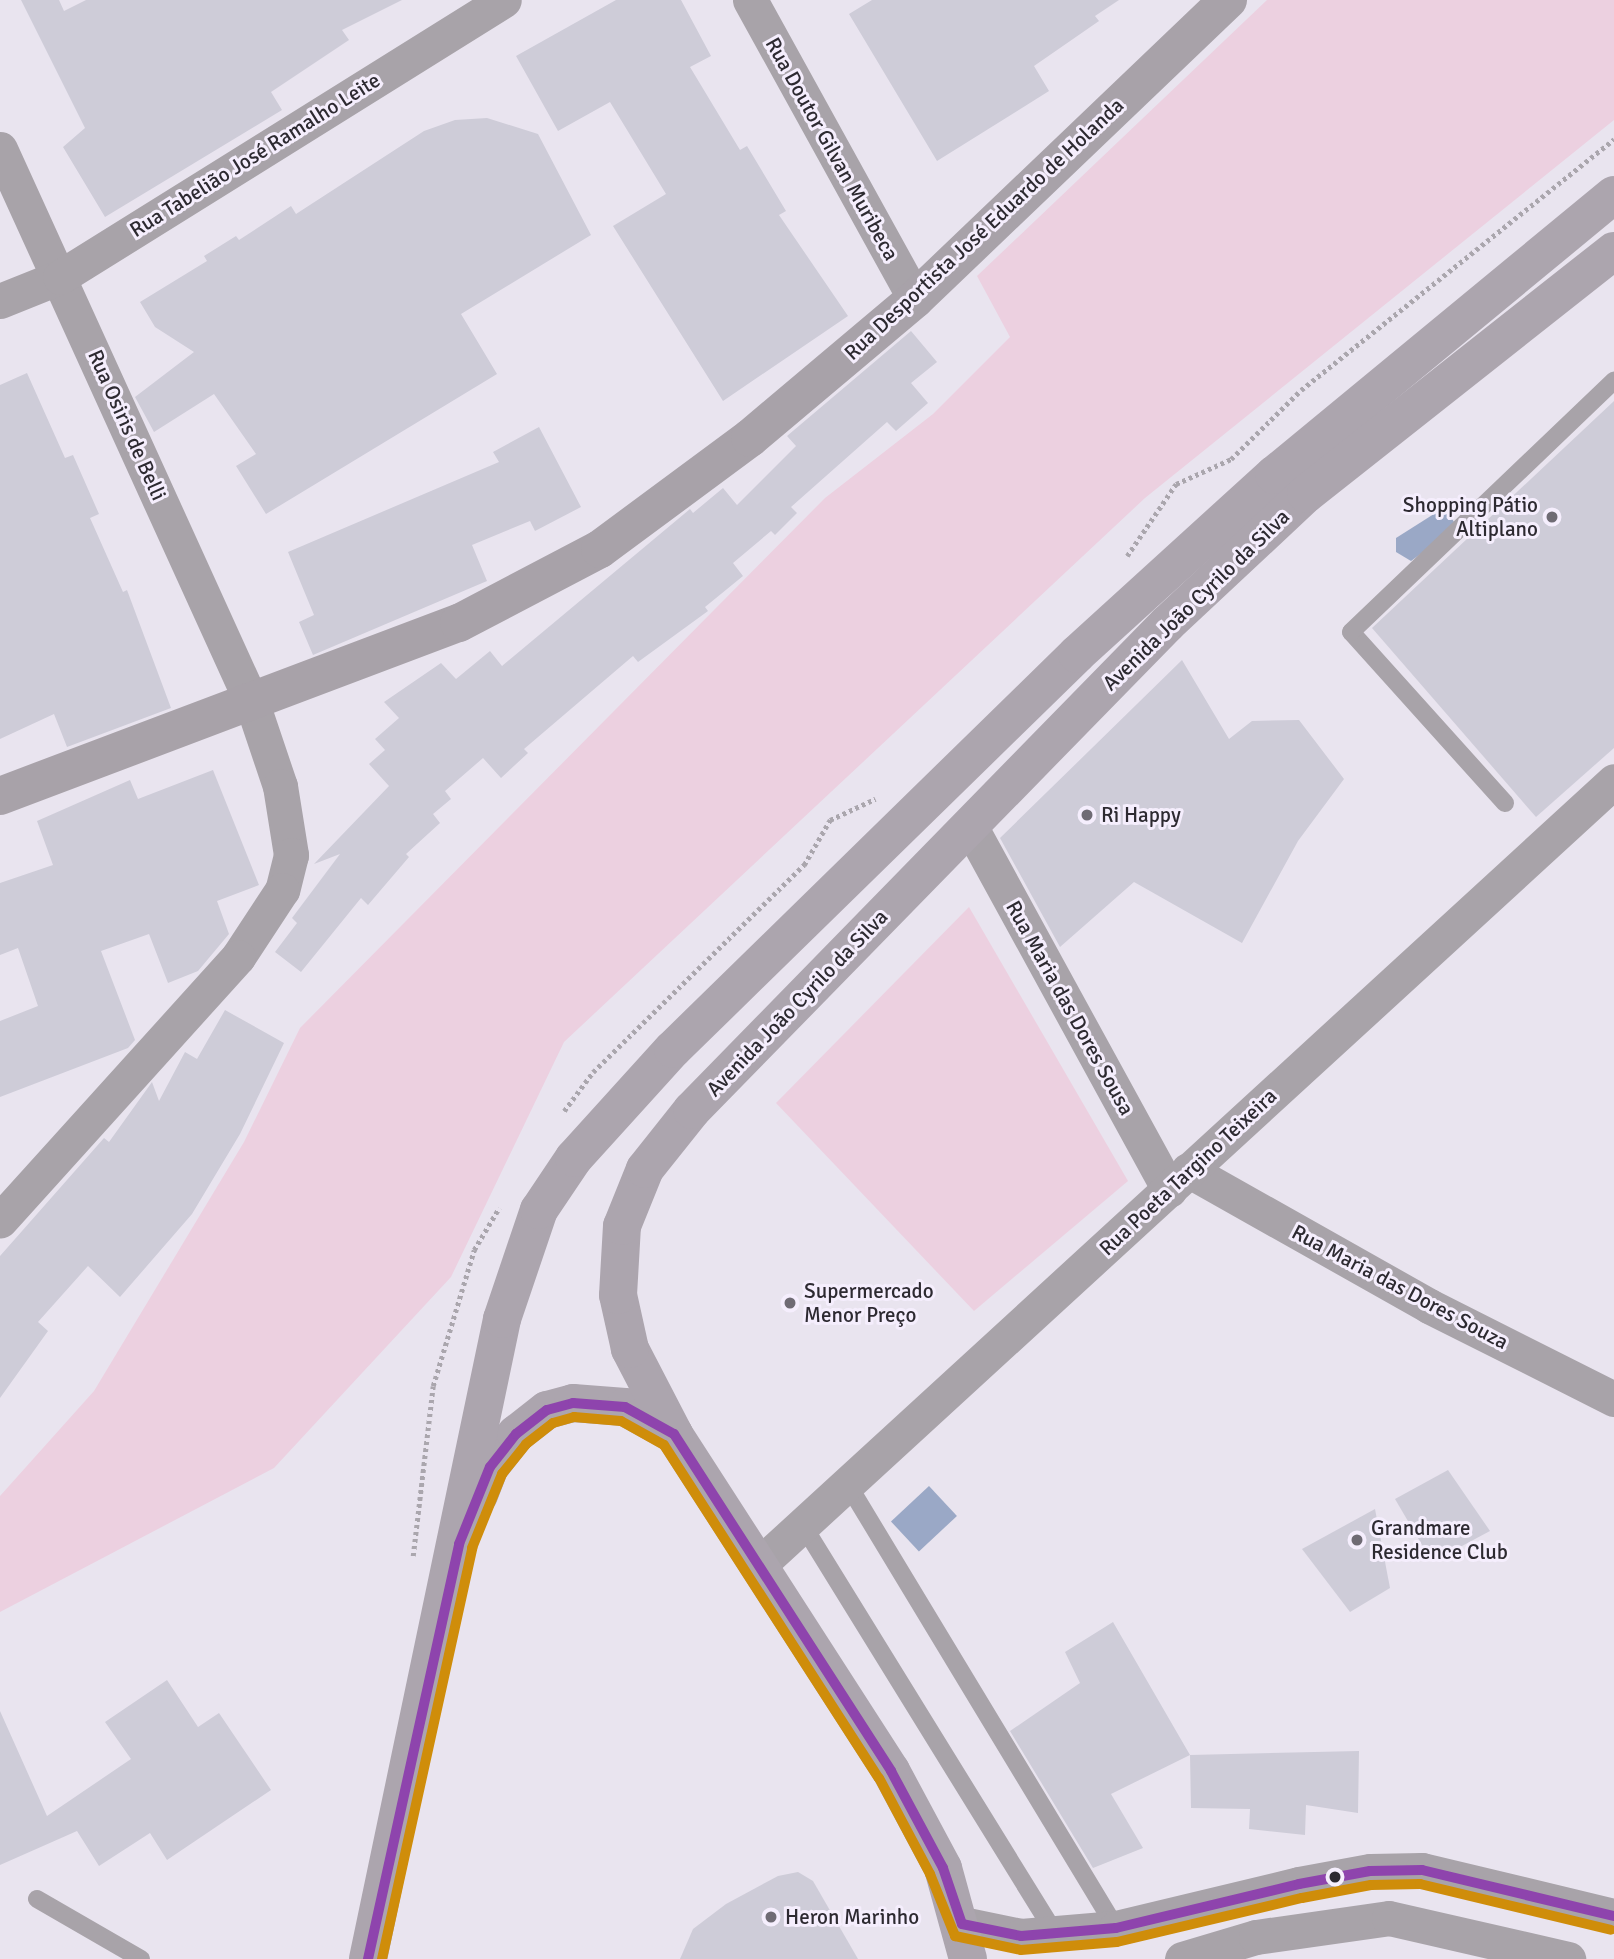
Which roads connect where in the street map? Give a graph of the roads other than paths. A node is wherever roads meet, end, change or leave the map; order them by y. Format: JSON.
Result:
{"nodes":[{"id":1,"x":504,"y":0,"type":"edge"},
{"id":2,"x":750,"y":0,"type":"edge"},
{"id":3,"x":1228,"y":0,"type":"edge"},
{"id":4,"x":0,"y":149,"type":"edge"},
{"id":5,"x":1614,"y":195,"type":"edge"},
{"id":6,"x":1614,"y":251,"type":"edge"},
{"id":7,"x":60,"y":277,"type":"junction"},
{"id":8,"x":915,"y":299,"type":"junction"},
{"id":9,"x":0,"y":301,"type":"edge"},
{"id":10,"x":1614,"y":382,"type":"edge"},
{"id":11,"x":252,"y":703,"type":"junction"},
{"id":12,"x":1614,"y":781,"type":"edge"},
{"id":13,"x":0,"y":796,"type":"edge"},
{"id":14,"x":1505,"y":803,"type":"dead end"},
{"id":15,"x":970,"y":827,"type":"junction"},
{"id":16,"x":1179,"y":1180,"type":"junction"},
{"id":17,"x":0,"y":1220,"type":"edge"},
{"id":18,"x":1614,"y":1399,"type":"edge"},
{"id":19,"x":674,"y":1434,"type":"junction"},
{"id":20,"x":849,"y":1488,"type":"junction"},
{"id":21,"x":804,"y":1527,"type":"junction"},
{"id":22,"x":459,"y":1544,"type":"junction"},
{"id":23,"x":761,"y":1563,"type":"junction"},
{"id":24,"x":37,"y":1899,"type":"dead end"},
{"id":25,"x":1614,"y":1916,"type":"edge"},
{"id":26,"x":1116,"y":1928,"type":"junction"},
{"id":27,"x":1055,"y":1933,"type":"junction"},
{"id":28,"x":965,"y":1941,"type":"edge"},
{"id":29,"x":141,"y":1959,"type":"edge"},
{"id":30,"x":368,"y":1959,"type":"edge"},
{"id":31,"x":1182,"y":1959,"type":"edge"},
{"id":32,"x":1569,"y":1959,"type":"edge"}],
"edges":[{"from":1,"to":7,"type":"street","name":"Rua Tabelião José Ramalho Leite"},
{"from":2,"to":8,"type":"street","name":"Rua Doutor Gilvan Muribeca"},
{"from":3,"to":8,"type":"main road","name":"Rua Desportista José Eduardo de Holanda"},
{"from":4,"to":7,"type":"street","name":"Rua Osiris de Belli"},
{"from":5,"to":22,"type":"main road","name":"Avenida João Cyrilo da Silva"},
{"from":6,"to":15,"type":"main road","name":"Avenida João Cyrilo da Silva"},
{"from":7,"to":9,"type":"street","name":"Rua Tabelião José Ramalho Leite"},
{"from":7,"to":11,"type":"street","name":"Rua Osiris de Belli"},
{"from":8,"to":11,"type":"main road","name":"Rua Desportista José Eduardo de Holanda"},
{"from":10,"to":14,"type":"lane"},
{"from":11,"to":13,"type":"main road","name":"Rua Desportista José Eduardo de Holanda"},
{"from":11,"to":17,"type":"street"},
{"from":12,"to":16,"type":"street","name":"Rua Poeta Targino Teixeira"},
{"from":15,"to":16,"type":"street","name":"Rua Maria das Dores Sousa"},
{"from":15,"to":19,"type":"main road","name":"Avenida João Cyrilo da Silva"},
{"from":16,"to":18,"type":"street","name":"Rua Maria das Dores Souza"},
{"from":16,"to":20,"type":"street","name":"Rua Poeta Targino Teixeira"},
{"from":19,"to":22,"type":"main road"},
{"from":19,"to":23,"type":"main road","name":"Avenida João Cyrilo da Silva"},
{"from":20,"to":21,"type":"street","name":"Rua Poeta Targino Teixeira"},
{"from":20,"to":26,"type":"lane"},
{"from":21,"to":23,"type":"street","name":"Rua Poeta Targino Teixeira"},
{"from":21,"to":27,"type":"lane"},
{"from":22,"to":30,"type":"main road"},
{"from":23,"to":28,"type":"main road","name":"Avenida João Cyrilo da Silva"},
{"from":24,"to":29,"type":"lane"},
{"from":25,"to":26,"type":"street"},
{"from":26,"to":27,"type":"street"},
{"from":27,"to":28,"type":"street"},
{"from":31,"to":32,"type":"street"}]}
